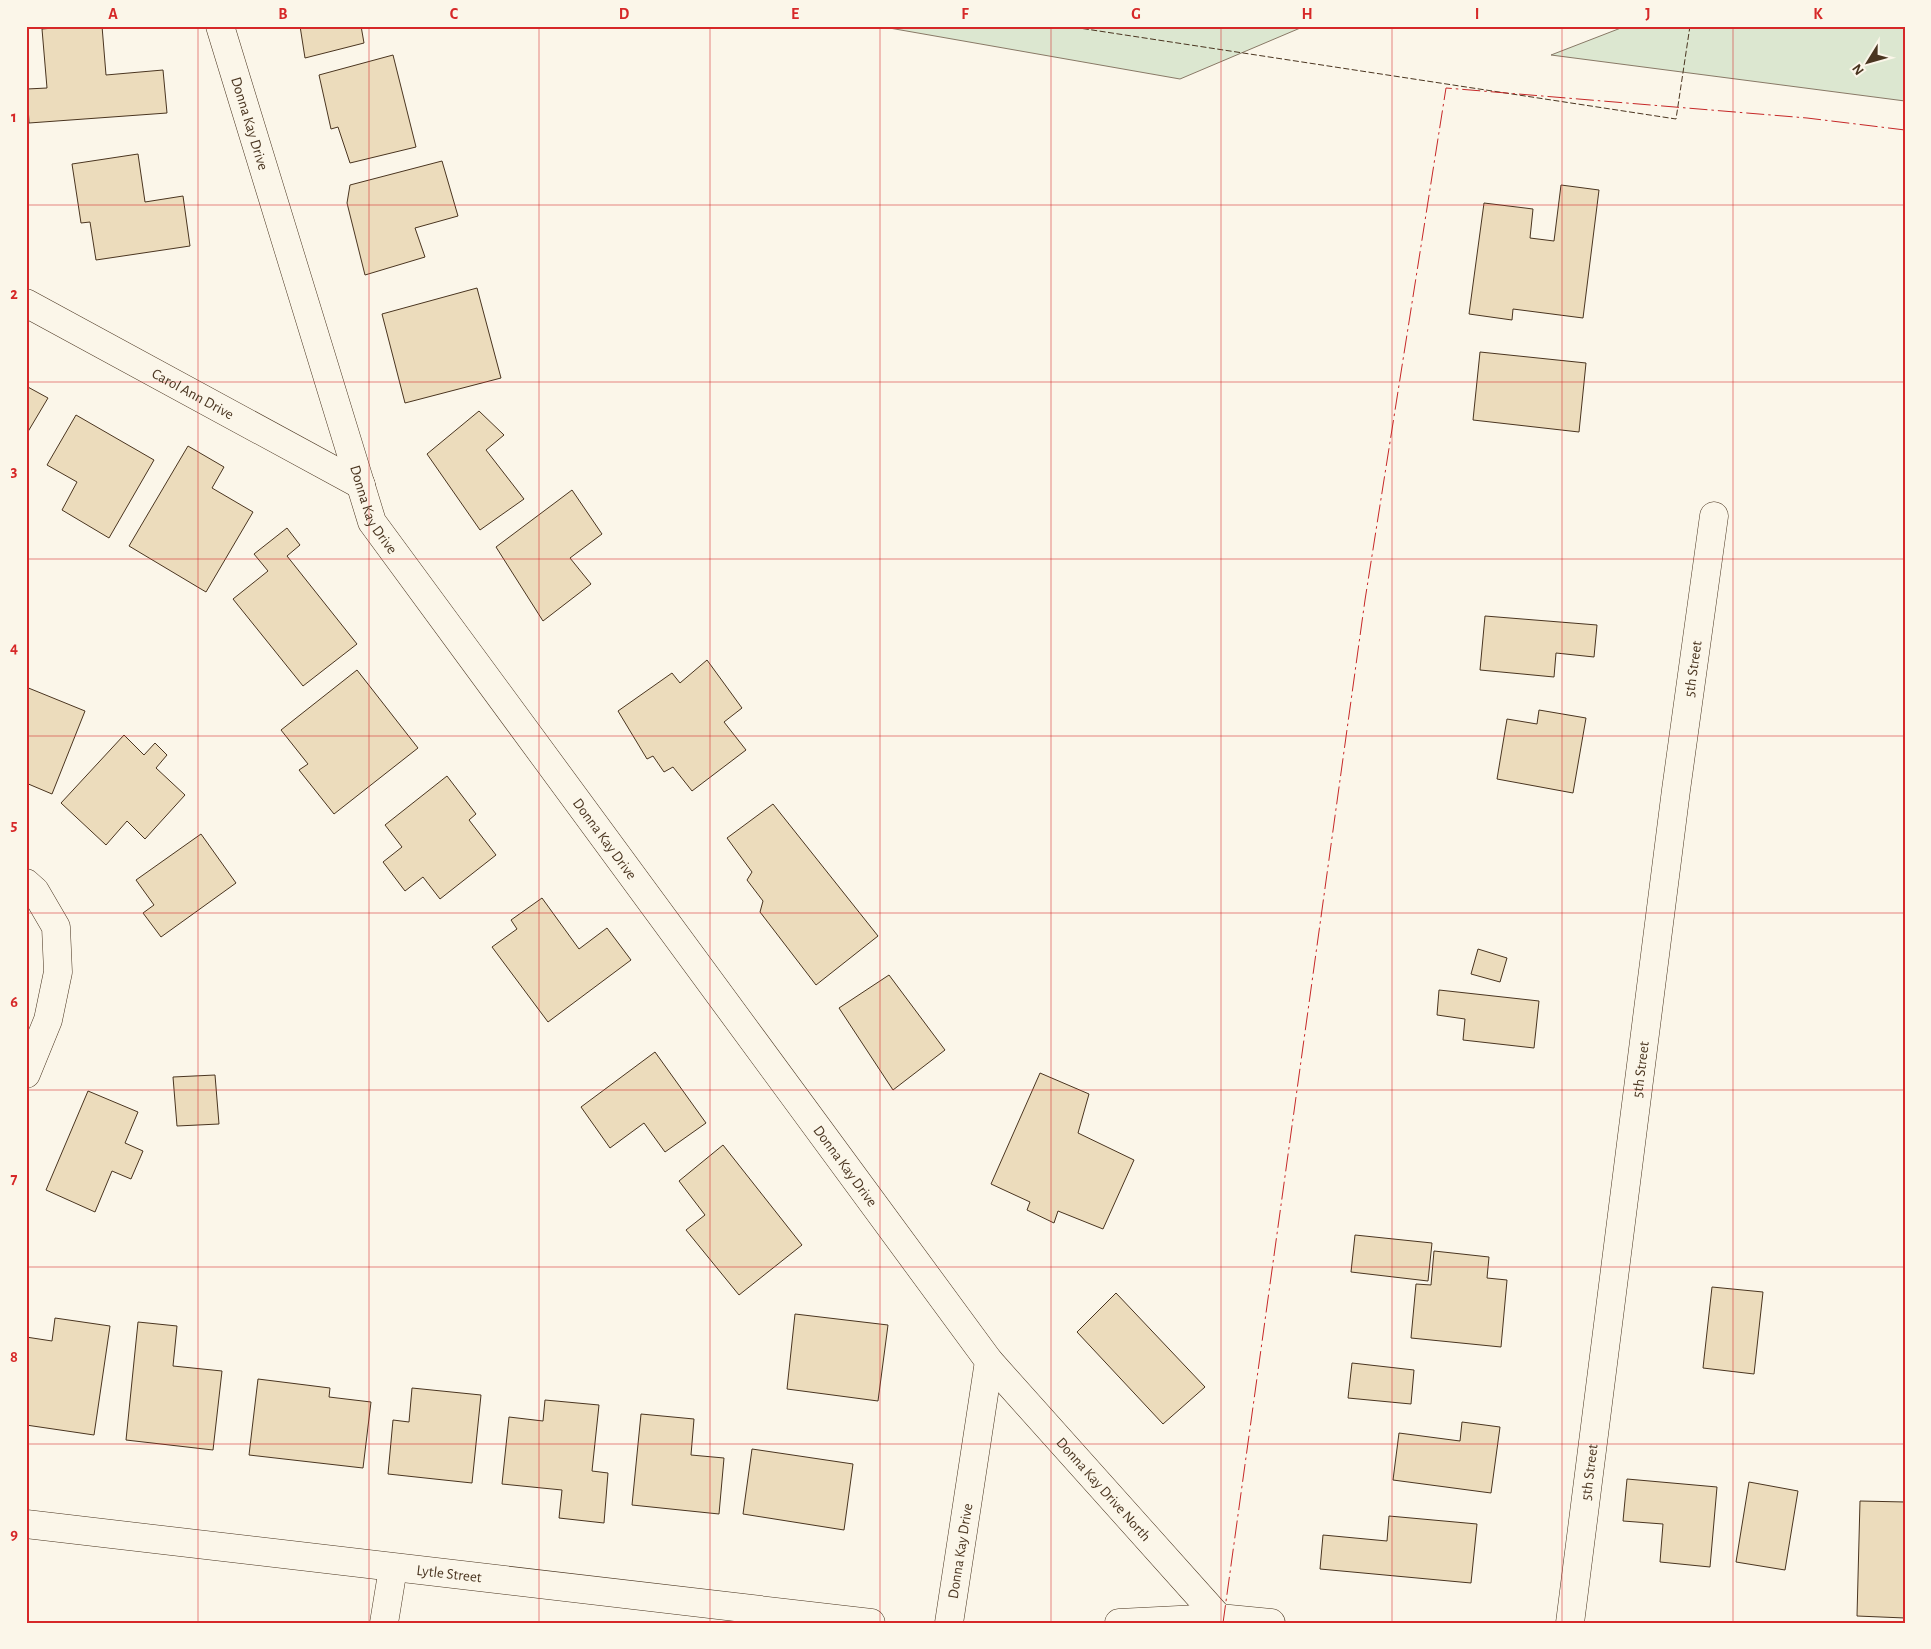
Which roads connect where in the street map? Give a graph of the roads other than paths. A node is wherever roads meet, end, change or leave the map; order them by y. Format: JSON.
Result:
{"nodes":[{"id":1,"x":220,"y":26,"type":"edge"},
{"id":2,"x":26,"y":303,"type":"edge"},
{"id":3,"x":361,"y":485,"type":"junction"},
{"id":4,"x":1714,"y":516,"type":"dead end"},
{"id":5,"x":26,"y":883,"type":"edge"},
{"id":6,"x":26,"y":1074,"type":"edge"},
{"id":7,"x":989,"y":1361,"type":"junction"},
{"id":8,"x":26,"y":1524,"type":"edge"},
{"id":9,"x":394,"y":1568,"type":"junction"},
{"id":10,"x":1219,"y":1618,"type":"junction"},
{"id":11,"x":384,"y":1623,"type":"edge"},
{"id":12,"x":871,"y":1623,"type":"edge"},
{"id":13,"x":949,"y":1623,"type":"edge"},
{"id":14,"x":1119,"y":1623,"type":"edge"},
{"id":15,"x":1271,"y":1623,"type":"edge"},
{"id":16,"x":1570,"y":1623,"type":"edge"}],
"edges":[{"from":1,"to":3,"type":"street","name":"Donna Kay Drive"},
{"from":2,"to":3,"type":"street","name":"Carol Ann Drive"},
{"from":3,"to":7,"type":"street","name":"Donna Kay Drive"},
{"from":4,"to":16,"type":"street","name":"5th Street"},
{"from":5,"to":6,"type":"street"},
{"from":7,"to":10,"type":"street","name":"Donna Kay Drive North"},
{"from":7,"to":13,"type":"street","name":"Donna Kay Drive"},
{"from":8,"to":9,"type":"street","name":"Lytle Street"},
{"from":9,"to":11,"type":"street"},
{"from":9,"to":12,"type":"street","name":"Lytle Street"},
{"from":10,"to":14,"type":"street"},
{"from":10,"to":15,"type":"street"}]}
